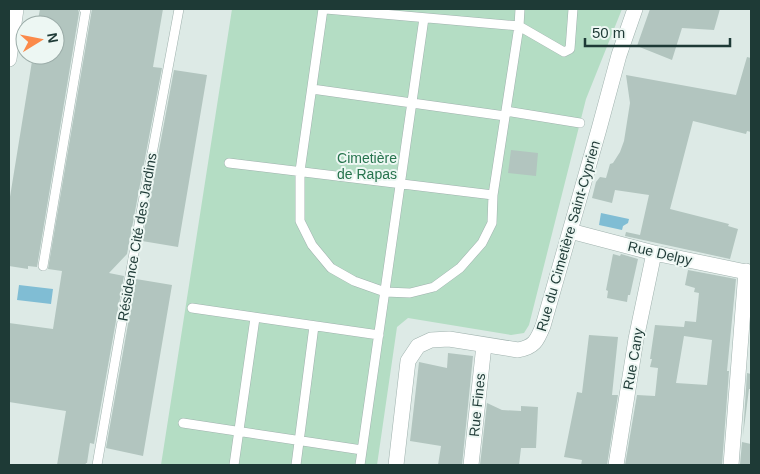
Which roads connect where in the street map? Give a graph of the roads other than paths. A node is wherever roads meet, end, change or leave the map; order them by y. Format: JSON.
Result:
{"nodes":[{"id":1,"x":16,"y":9,"type":"edge"},
{"id":2,"x":84,"y":9,"type":"edge"},
{"id":3,"x":179,"y":9,"type":"edge"},
{"id":4,"x":324,"y":9,"type":"edge"},
{"id":5,"x":520,"y":9,"type":"edge"},
{"id":6,"x":574,"y":9,"type":"edge"},
{"id":7,"x":636,"y":9,"type":"edge"},
{"id":8,"x":424,"y":18,"type":"junction"},
{"id":9,"x":519,"y":26,"type":"junction"},
{"id":10,"x":9,"y":59,"type":"edge"},
{"id":11,"x":312,"y":89,"type":"junction"},
{"id":12,"x":412,"y":103,"type":"junction"},
{"id":13,"x":506,"y":113,"type":"junction"},
{"id":14,"x":580,"y":123,"type":"dead end"},
{"id":15,"x":229,"y":162,"type":"dead end"},
{"id":16,"x":300,"y":171,"type":"junction"},
{"id":17,"x":401,"y":184,"type":"junction"},
{"id":18,"x":493,"y":195,"type":"junction"},
{"id":19,"x":570,"y":231,"type":"junction"},
{"id":20,"x":654,"y":253,"type":"junction"},
{"id":21,"x":43,"y":266,"type":"dead end"},
{"id":22,"x":748,"y":272,"type":"edge"},
{"id":23,"x":385,"y":292,"type":"junction"},
{"id":24,"x":192,"y":308,"type":"dead end"},
{"id":25,"x":255,"y":318,"type":"junction"},
{"id":26,"x":314,"y":326,"type":"junction"},
{"id":27,"x":379,"y":335,"type":"junction"},
{"id":28,"x":484,"y":345,"type":"junction"},
{"id":29,"x":183,"y":423,"type":"dead end"},
{"id":30,"x":239,"y":431,"type":"junction"},
{"id":31,"x":299,"y":440,"type":"junction"},
{"id":32,"x":362,"y":450,"type":"junction"},
{"id":33,"x":97,"y":465,"type":"edge"},
{"id":34,"x":234,"y":465,"type":"edge"},
{"id":35,"x":296,"y":465,"type":"edge"},
{"id":36,"x":360,"y":465,"type":"edge"},
{"id":37,"x":396,"y":465,"type":"edge"},
{"id":38,"x":471,"y":465,"type":"edge"},
{"id":39,"x":616,"y":465,"type":"edge"},
{"id":40,"x":731,"y":465,"type":"edge"}],
"edges":[{"from":1,"to":10,"type":"street"},
{"from":2,"to":21,"type":"lane"},
{"from":3,"to":33,"type":"lane","name":"Résidence Cité des Jardins"},
{"from":4,"to":8,"type":"lane"},
{"from":4,"to":11,"type":"lane"},
{"from":5,"to":9,"type":"lane"},
{"from":6,"to":9,"type":"lane"},
{"from":7,"to":19,"type":"street","name":"Rue du Cimetière Saint-Cyprien"},
{"from":8,"to":9,"type":"lane"},
{"from":8,"to":12,"type":"lane"},
{"from":9,"to":13,"type":"lane"},
{"from":11,"to":12,"type":"lane"},
{"from":11,"to":16,"type":"lane"},
{"from":12,"to":13,"type":"lane"},
{"from":12,"to":17,"type":"lane"},
{"from":13,"to":14,"type":"lane"},
{"from":13,"to":18,"type":"lane"},
{"from":15,"to":16,"type":"lane"},
{"from":16,"to":17,"type":"lane"},
{"from":16,"to":23,"type":"lane"},
{"from":17,"to":18,"type":"lane"},
{"from":17,"to":23,"type":"lane"},
{"from":18,"to":23,"type":"lane"},
{"from":19,"to":20,"type":"street","name":"Rue Delpy"},
{"from":19,"to":28,"type":"street","name":"Rue du Cimetière Saint-Cyprien"},
{"from":20,"to":22,"type":"street","name":"Rue Delpy"},
{"from":20,"to":39,"type":"street","name":"Rue Cany"},
{"from":22,"to":40,"type":"street"},
{"from":23,"to":27,"type":"lane"},
{"from":24,"to":25,"type":"lane"},
{"from":25,"to":26,"type":"lane"},
{"from":25,"to":30,"type":"lane"},
{"from":26,"to":27,"type":"lane"},
{"from":26,"to":31,"type":"lane"},
{"from":27,"to":32,"type":"lane"},
{"from":28,"to":37,"type":"street","name":"Rue du Cimetière Saint-Cyprien"},
{"from":28,"to":38,"type":"street","name":"Rue Fines"},
{"from":29,"to":30,"type":"lane"},
{"from":30,"to":31,"type":"lane"},
{"from":30,"to":34,"type":"lane"},
{"from":31,"to":32,"type":"lane"},
{"from":31,"to":35,"type":"lane"},
{"from":32,"to":36,"type":"lane"}]}
